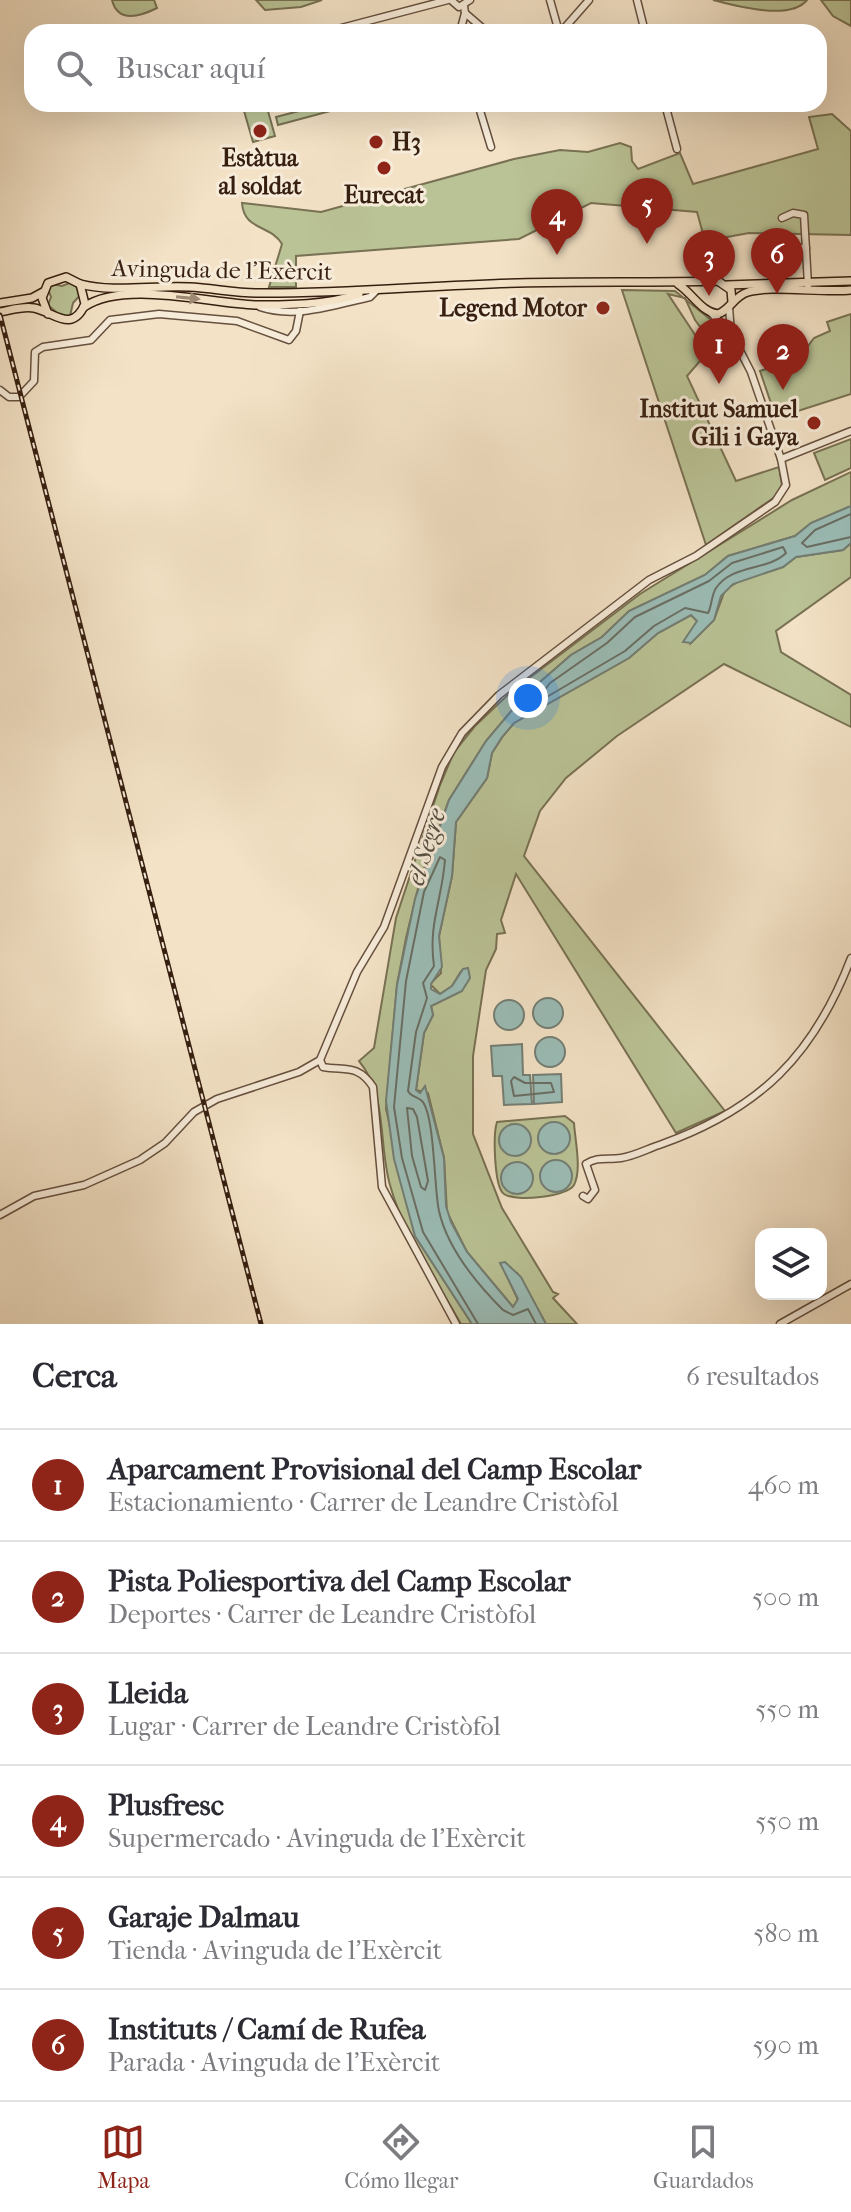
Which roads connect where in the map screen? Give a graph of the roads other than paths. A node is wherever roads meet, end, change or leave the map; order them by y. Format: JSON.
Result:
{"nodes":[{"id":1,"x":450,"y":0,"type":"edge"},
{"id":2,"x":470,"y":0,"type":"edge"},
{"id":3,"x":550,"y":0,"type":"edge"},
{"id":4,"x":589,"y":0,"type":"edge"},
{"id":5,"x":637,"y":0,"type":"edge"},
{"id":6,"x":463,"y":9,"type":"junction"},
{"id":7,"x":357,"y":24,"type":"edge"},
{"id":8,"x":461,"y":24,"type":"edge"},
{"id":9,"x":479,"y":24,"type":"edge"},
{"id":10,"x":558,"y":24,"type":"edge"},
{"id":11,"x":567,"y":24,"type":"edge"},
{"id":12,"x":643,"y":24,"type":"edge"},
{"id":13,"x":480,"y":112,"type":"edge"},
{"id":14,"x":667,"y":112,"type":"edge"},
{"id":15,"x":491,"y":147,"type":"dead end"},
{"id":16,"x":677,"y":149,"type":"dead end"},
{"id":17,"x":782,"y":218,"type":"dead end"},
{"id":18,"x":806,"y":248,"type":"junction"},
{"id":19,"x":766,"y":254,"type":"dead end"},
{"id":20,"x":851,"y":281,"type":"edge"},
{"id":21,"x":677,"y":283,"type":"junction"},
{"id":22,"x":80,"y":284,"type":"junction"},
{"id":23,"x":705,"y":284,"type":"junction"},
{"id":24,"x":727,"y":285,"type":"junction"},
{"id":25,"x":808,"y":285,"type":"junction"},
{"id":26,"x":851,"y":290,"type":"edge"},
{"id":27,"x":376,"y":291,"type":"junction"},
{"id":28,"x":43,"y":292,"type":"junction"},
{"id":29,"x":365,"y":292,"type":"junction"},
{"id":30,"x":0,"y":303,"type":"edge"},
{"id":31,"x":700,"y":303,"type":"junction"},
{"id":32,"x":23,"y":304,"type":"junction"},
{"id":33,"x":730,"y":304,"type":"junction"},
{"id":34,"x":253,"y":305,"type":"junction"},
{"id":35,"x":84,"y":307,"type":"junction"},
{"id":36,"x":300,"y":311,"type":"junction"},
{"id":37,"x":0,"y":312,"type":"edge"},
{"id":38,"x":287,"y":312,"type":"junction"},
{"id":39,"x":711,"y":313,"type":"junction"},
{"id":40,"x":48,"y":314,"type":"junction"},
{"id":41,"x":295,"y":325,"type":"junction"},
{"id":42,"x":731,"y":333,"type":"junction"},
{"id":43,"x":0,"y":390,"type":"edge"},
{"id":44,"x":851,"y":431,"type":"edge"},
{"id":45,"x":781,"y":459,"type":"junction"},
{"id":46,"x":851,"y":958,"type":"edge"},
{"id":47,"x":320,"y":1060,"type":"junction"},
{"id":48,"x":583,"y":1196,"type":"dead end"},
{"id":49,"x":0,"y":1215,"type":"edge"},
{"id":50,"x":848,"y":1286,"type":"edge"},
{"id":51,"x":851,"y":1295,"type":"edge"},
{"id":52,"x":456,"y":1324,"type":"edge"},
{"id":53,"x":780,"y":1324,"type":"edge"}],
"edges":[{"from":1,"to":6,"type":"street"},
{"from":1,"to":7,"type":"street"},
{"from":2,"to":6,"type":"street"},
{"from":3,"to":10,"type":"street"},
{"from":4,"to":11,"type":"street"},
{"from":5,"to":12,"type":"street"},
{"from":6,"to":8,"type":"street"},
{"from":6,"to":9,"type":"street"},
{"from":13,"to":15,"type":"street"},
{"from":14,"to":16,"type":"street"},
{"from":17,"to":18,"type":"street"},
{"from":18,"to":19,"type":"street"},
{"from":18,"to":25,"type":"street"},
{"from":20,"to":25,"type":"main road"},
{"from":21,"to":23,"type":"main road","name":"Avinguda de l'Exèrcit"},
{"from":21,"to":27,"type":"main road","name":"Avinguda de l'Exèrcit"},
{"from":21,"to":31,"type":"main road"},
{"from":22,"to":28,"type":"main road"},
{"from":22,"to":29,"type":"main road","name":"Avinguda de l'Exèrcit"},
{"from":22,"to":35,"type":"main road"},
{"from":23,"to":24,"type":"main road"},
{"from":23,"to":31,"type":"main road"},
{"from":24,"to":25,"type":"main road"},
{"from":24,"to":33,"type":"main road"},
{"from":26,"to":33,"type":"main road"},
{"from":27,"to":29,"type":"main road","name":"Avinguda de l'Exèrcit"},
{"from":27,"to":36,"type":"street"},
{"from":28,"to":32,"type":"main road"},
{"from":28,"to":40,"type":"main road"},
{"from":29,"to":34,"type":"main road","name":"Avinguda de l'Exèrcit"},
{"from":30,"to":32,"type":"main road"},
{"from":31,"to":39,"type":"main road"},
{"from":32,"to":37,"type":"main road"},
{"from":32,"to":40,"type":"main road"},
{"from":33,"to":39,"type":"main road"},
{"from":33,"to":42,"type":"street"},
{"from":35,"to":34,"type":"main road","name":"Avinguda de l'Exèrcit","one_way":true},
{"from":34,"to":38,"type":"street"},
{"from":35,"to":40,"type":"main road"},
{"from":36,"to":38,"type":"street"},
{"from":36,"to":41,"type":"street"},
{"from":38,"to":41,"type":"street"},
{"from":39,"to":42,"type":"street"},
{"from":41,"to":43,"type":"street"},
{"from":42,"to":45,"type":"street"},
{"from":44,"to":45,"type":"street"},
{"from":45,"to":47,"type":"street"},
{"from":46,"to":48,"type":"street"},
{"from":47,"to":49,"type":"street"},
{"from":47,"to":52,"type":"street"},
{"from":50,"to":51,"type":"street"},
{"from":50,"to":53,"type":"street"}]}
